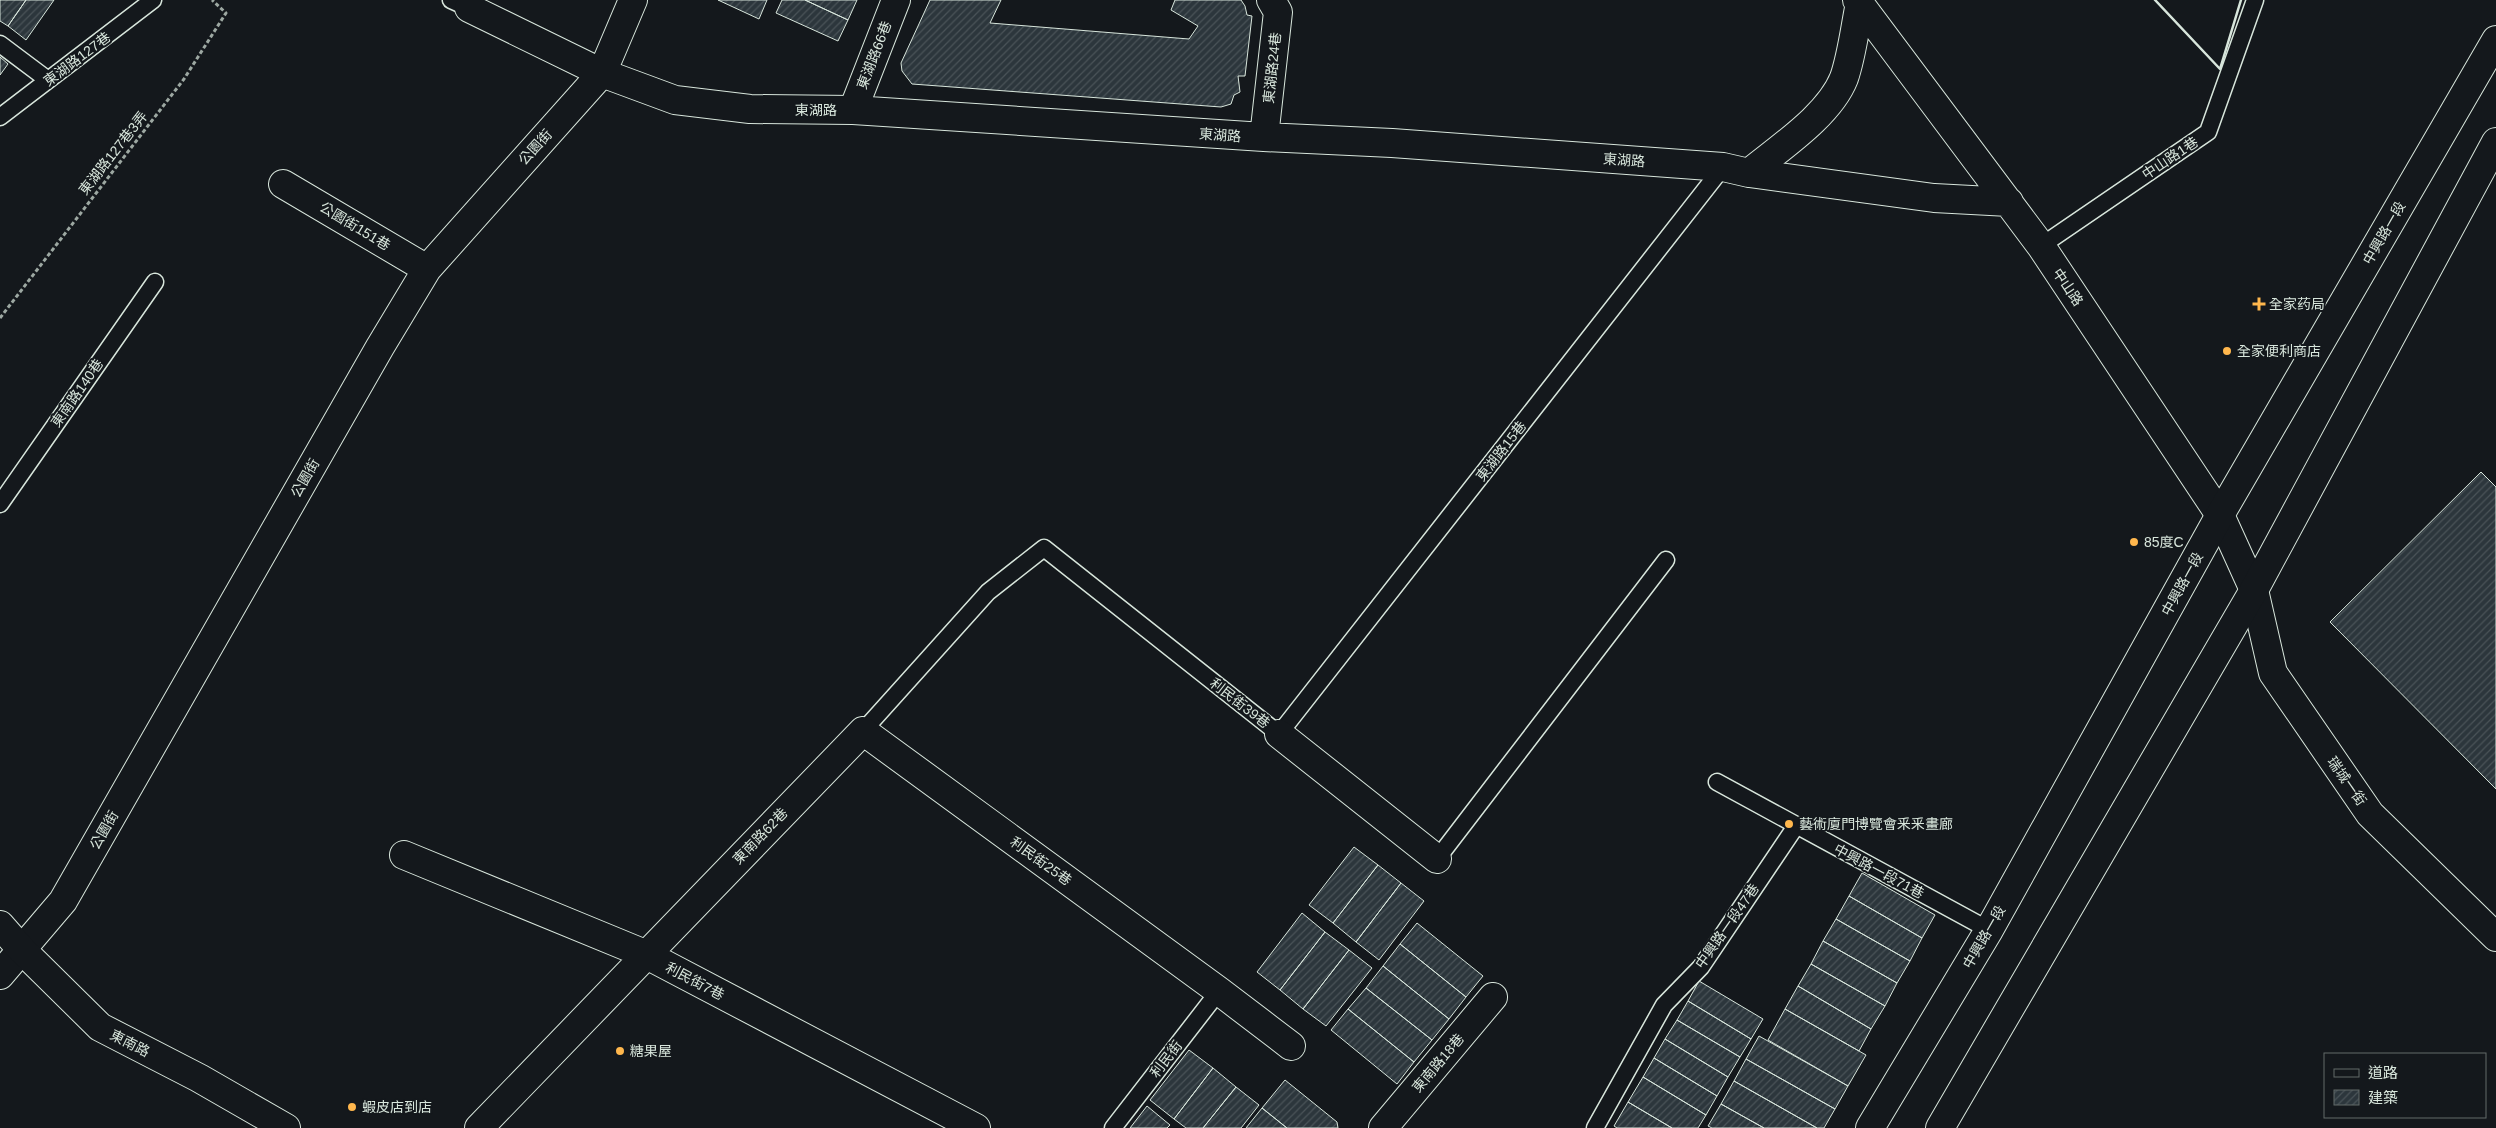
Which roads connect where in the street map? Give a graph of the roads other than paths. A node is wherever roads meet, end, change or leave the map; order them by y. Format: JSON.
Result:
{"nodes":[{"id":1,"x":153,"y":0,"type":"edge"},
{"id":2,"x":633,"y":0,"type":"edge"},
{"id":3,"x":896,"y":0,"type":"edge"},
{"id":4,"x":1271,"y":0,"type":"edge"},
{"id":5,"x":2256,"y":0,"type":"edge"},
{"id":6,"x":1859,"y":2,"type":"edge"},
{"id":7,"x":460,"y":4,"type":"edge"},
{"id":8,"x":2496,"y":40,"type":"edge"},
{"id":9,"x":0,"y":44,"type":"edge"},
{"id":10,"x":602,"y":73,"type":"junction"},
{"id":11,"x":48,"y":80,"type":"junction"},
{"id":12,"x":853,"y":110,"type":"junction"},
{"id":13,"x":0,"y":117,"type":"edge"},
{"id":14,"x":1264,"y":138,"type":"junction"},
{"id":15,"x":2496,"y":142,"type":"edge"},
{"id":16,"x":1736,"y":170,"type":"junction"},
{"id":17,"x":284,"y":184,"type":"dead end"},
{"id":18,"x":2008,"y":202,"type":"junction"},
{"id":19,"x":2041,"y":246,"type":"junction"},
{"id":20,"x":427,"y":269,"type":"junction"},
{"id":21,"x":155,"y":282,"type":"dead end"},
{"id":22,"x":0,"y":504,"type":"edge"},
{"id":23,"x":2220,"y":516,"type":"junction"},
{"id":24,"x":1044,"y":548,"type":"joint"},
{"id":25,"x":1666,"y":560,"type":"dead end"},
{"id":26,"x":2254,"y":590,"type":"junction"},
{"id":27,"x":863,"y":731,"type":"junction"},
{"id":28,"x":1279,"y":734,"type":"junction"},
{"id":29,"x":1717,"y":782,"type":"dead end"},
{"id":30,"x":1796,"y":826,"type":"junction"},
{"id":31,"x":404,"y":855,"type":"dead end"},
{"id":32,"x":1437,"y":859,"type":"joint"},
{"id":33,"x":0,"y":925,"type":"edge"},
{"id":34,"x":1989,"y":930,"type":"junction"},
{"id":35,"x":2496,"y":937,"type":"edge"},
{"id":36,"x":22,"y":950,"type":"junction"},
{"id":37,"x":645,"y":954,"type":"junction"},
{"id":38,"x":0,"y":975,"type":"edge"},
{"id":39,"x":1219,"y":990,"type":"junction"},
{"id":40,"x":1492,"y":997,"type":"dead end"},
{"id":41,"x":1291,"y":1046,"type":"dead end"},
{"id":42,"x":286,"y":1128,"type":"edge"},
{"id":43,"x":479,"y":1128,"type":"edge"},
{"id":44,"x":976,"y":1128,"type":"edge"},
{"id":45,"x":1113,"y":1128,"type":"edge"},
{"id":46,"x":1383,"y":1128,"type":"edge"},
{"id":47,"x":1595,"y":1128,"type":"edge"},
{"id":48,"x":1870,"y":1128,"type":"edge"},
{"id":49,"x":1940,"y":1128,"type":"edge"}],
"edges":[{"from":1,"to":11,"type":"lane","name":"東湖路127巷"},
{"from":2,"to":10,"type":"street","name":"公園街"},
{"from":3,"to":12,"type":"street","name":"東湖路66巷"},
{"from":4,"to":14,"type":"street","name":"東湖路24巷"},
{"from":5,"to":19,"type":"lane","name":"中山路1巷"},
{"from":6,"to":16,"type":"street"},
{"from":6,"to":18,"type":"street","name":"中山路"},
{"from":7,"to":10,"type":"street","name":"東湖路"},
{"from":8,"to":23,"type":"street","name":"中興路一段"},
{"from":9,"to":11,"type":"lane"},
{"from":10,"to":12,"type":"street","name":"東湖路"},
{"from":10,"to":20,"type":"street","name":"公園街"},
{"from":11,"to":13,"type":"lane","name":"東湖路127巷"},
{"from":12,"to":14,"type":"street","name":"東湖路"},
{"from":14,"to":16,"type":"street","name":"東湖路"},
{"from":15,"to":26,"type":"street"},
{"from":16,"to":18,"type":"street","name":"東湖路"},
{"from":16,"to":28,"type":"lane","name":"東湖路15巷"},
{"from":17,"to":20,"type":"street","name":"公園街151巷"},
{"from":18,"to":19,"type":"street","name":"中山路"},
{"from":19,"to":23,"type":"street","name":"中山路"},
{"from":20,"to":36,"type":"street","name":"公園街"},
{"from":21,"to":22,"type":"lane","name":"東南路140巷"},
{"from":23,"to":26,"type":"street","name":"中山路"},
{"from":23,"to":34,"type":"street","name":"中興路一段"},
{"from":24,"to":27,"type":"lane","name":"東南路62巷"},
{"from":24,"to":28,"type":"lane","name":"利民街39巷"},
{"from":25,"to":32,"type":"lane"},
{"from":26,"to":35,"type":"street","name":"瑞城一街"},
{"from":26,"to":49,"type":"street"},
{"from":27,"to":37,"type":"street","name":"東南路62巷"},
{"from":27,"to":39,"type":"street","name":"利民街25巷"},
{"from":28,"to":32,"type":"street","name":"利民街39巷"},
{"from":29,"to":30,"type":"lane","name":"中興路一段71巷"},
{"from":30,"to":34,"type":"lane","name":"中興路一段71巷"},
{"from":30,"to":47,"type":"lane","name":"中興路一段47巷"},
{"from":31,"to":37,"type":"street","name":"利民街7巷"},
{"from":33,"to":36,"type":"street","name":"東南路"},
{"from":34,"to":48,"type":"street","name":"中興路一段"},
{"from":36,"to":38,"type":"street","name":"公園街"},
{"from":36,"to":42,"type":"street","name":"東南路"},
{"from":37,"to":43,"type":"street","name":"東南路62巷"},
{"from":37,"to":44,"type":"street","name":"利民街7巷"},
{"from":39,"to":41,"type":"street","name":"利民街25巷"},
{"from":39,"to":45,"type":"lane","name":"利民街"},
{"from":40,"to":46,"type":"street","name":"東南路18巷"}]}
